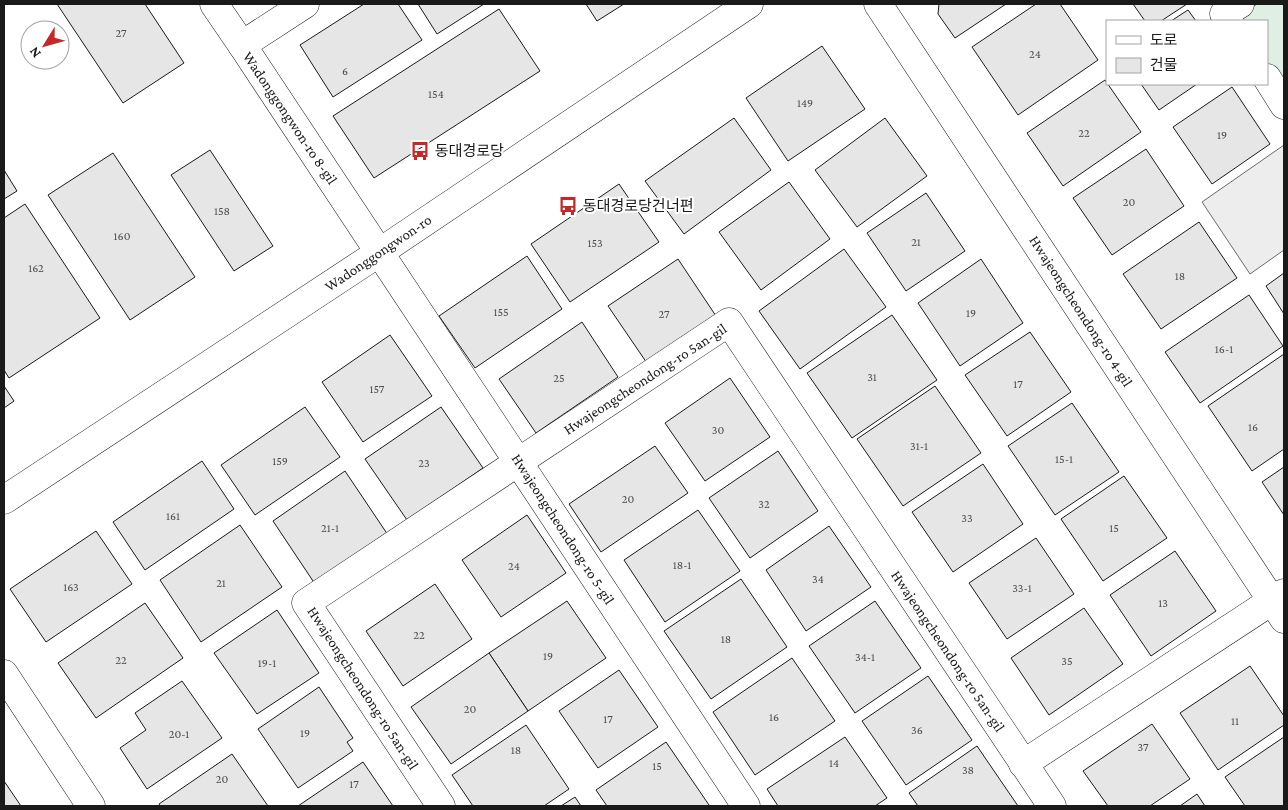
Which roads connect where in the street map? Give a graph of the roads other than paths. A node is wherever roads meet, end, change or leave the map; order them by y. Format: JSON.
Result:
{"nodes":[{"id":1,"x":214,"y":4,"type":"edge"},
{"id":2,"x":305,"y":4,"type":"edge"},
{"id":3,"x":749,"y":4,"type":"edge"},
{"id":4,"x":878,"y":4,"type":"edge"},
{"id":5,"x":1240,"y":4,"type":"edge"},
{"id":6,"x":1228,"y":20,"type":"edge"},
{"id":7,"x":242,"y":45,"type":"junction"},
{"id":8,"x":1268,"y":80,"type":"edge"},
{"id":9,"x":1284,"y":105,"type":"edge"},
{"id":10,"x":380,"y":252,"type":"junction"},
{"id":11,"x":518,"y":462,"type":"junction"},
{"id":12,"x":4,"y":500,"type":"edge"},
{"id":13,"x":1280,"y":605,"type":"edge"},
{"id":14,"x":4,"y":674,"type":"edge"},
{"id":15,"x":1023,"y":764,"type":"junction"},
{"id":16,"x":91,"y":806,"type":"edge"},
{"id":17,"x":441,"y":806,"type":"edge"},
{"id":18,"x":746,"y":806,"type":"edge"},
{"id":19,"x":1052,"y":806,"type":"edge"}],
"edges":[{"from":1,"to":7,"type":"street"},
{"from":2,"to":7,"type":"street","name":"Wadonggongwon-ro 8-gil"},
{"from":3,"to":10,"type":"street","name":"Wadonggongwon-ro"},
{"from":4,"to":13,"type":"street","name":"Hwajeongcheondong-ro 4-gil"},
{"from":5,"to":6,"type":"street"},
{"from":7,"to":10,"type":"street","name":"Wadonggongwon-ro 8-gil"},
{"from":8,"to":9,"type":"street"},
{"from":10,"to":11,"type":"street","name":"Hwajeongcheondong-ro 5-gil"},
{"from":10,"to":12,"type":"street","name":"Wadonggongwon-ro"},
{"from":11,"to":15,"type":"street","name":"Hwajeongcheondong-ro 5an-gil"},
{"from":11,"to":17,"type":"street","name":"Hwajeongcheondong-ro 5an-gil"},
{"from":11,"to":18,"type":"street","name":"Hwajeongcheondong-ro 5-gil"},
{"from":13,"to":15,"type":"street"},
{"from":14,"to":16,"type":"street"},
{"from":15,"to":19,"type":"street","name":"Hwajeongcheondong-ro 5an-gil"}]}
